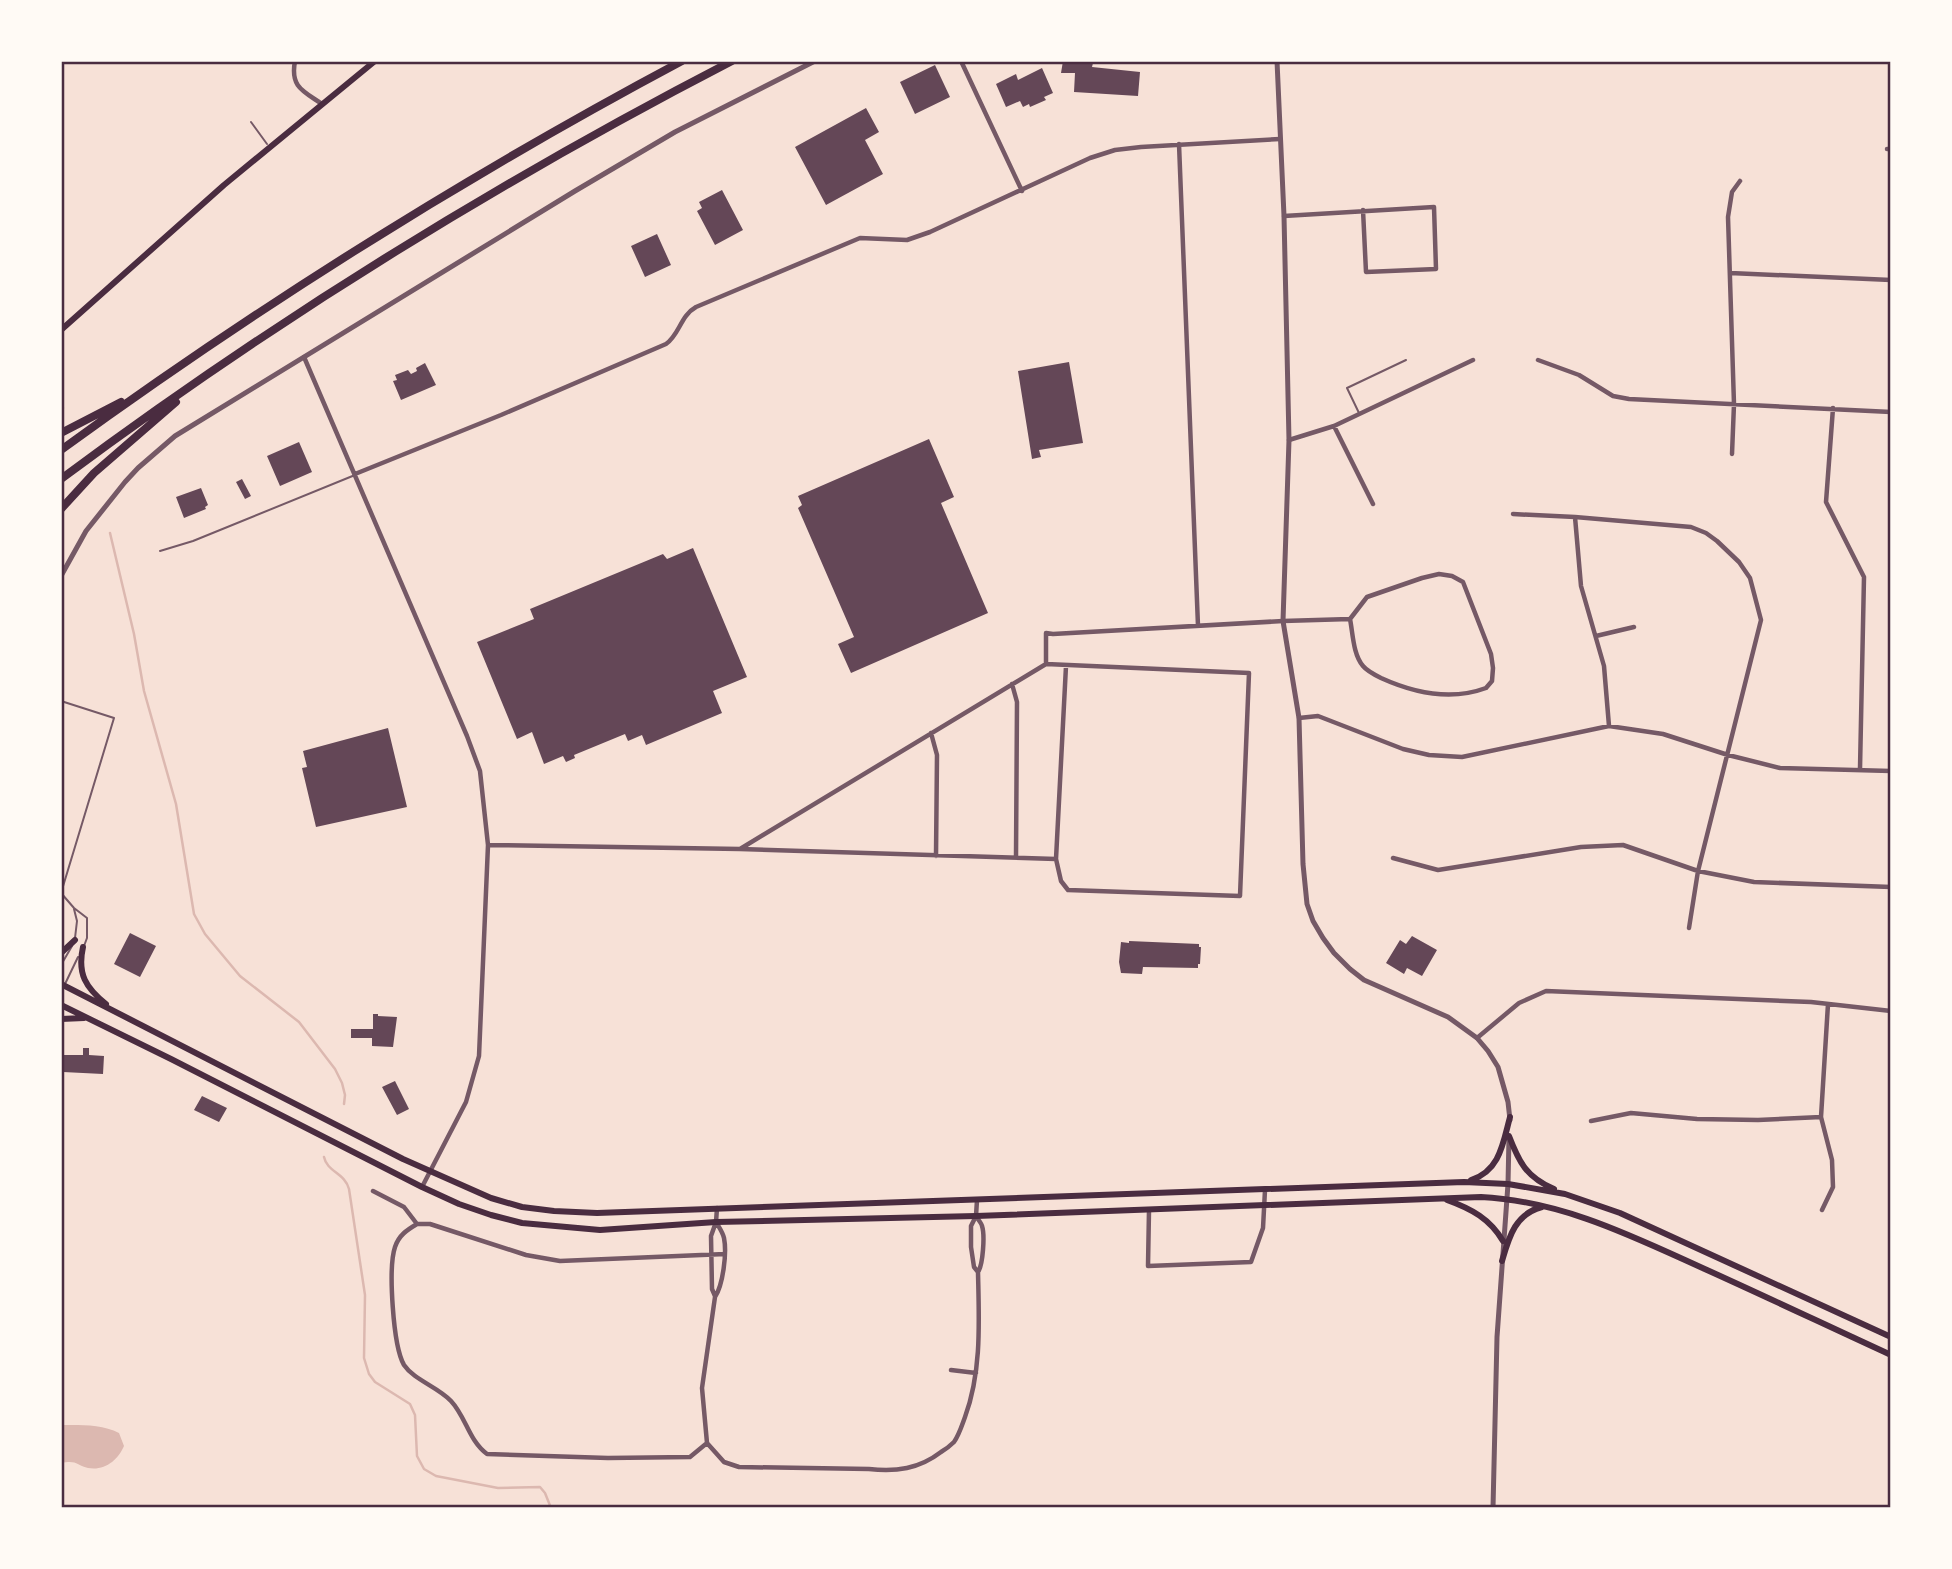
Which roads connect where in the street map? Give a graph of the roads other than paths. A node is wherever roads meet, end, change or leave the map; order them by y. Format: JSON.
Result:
{"nodes":[{"id":1,"x":295,"y":61,"type":"edge"},
{"id":2,"x":374,"y":61,"type":"edge"},
{"id":3,"x":682,"y":61,"type":"edge"},
{"id":4,"x":732,"y":61,"type":"edge"},
{"id":5,"x":815,"y":61,"type":"edge"},
{"id":6,"x":961,"y":61,"type":"edge"},
{"id":7,"x":1277,"y":61,"type":"edge"},
{"id":8,"x":323,"y":104,"type":"junction"},
{"id":9,"x":251,"y":122,"type":"dead end"},
{"id":10,"x":1280,"y":139,"type":"junction"},
{"id":11,"x":1179,"y":144,"type":"junction"},
{"id":12,"x":270,"y":148,"type":"junction"},
{"id":13,"x":1740,"y":181,"type":"dead end"},
{"id":14,"x":1022,"y":191,"type":"junction"},
{"id":15,"x":1363,"y":210,"type":"junction"},
{"id":16,"x":1284,"y":216,"type":"junction"},
{"id":17,"x":1730,"y":273,"type":"junction"},
{"id":18,"x":1891,"y":280,"type":"edge"},
{"id":19,"x":61,"y":330,"type":"edge"},
{"id":20,"x":304,"y":357,"type":"junction"},
{"id":21,"x":1406,"y":360,"type":"dead end"},
{"id":22,"x":1474,"y":360,"type":"dead end"},
{"id":23,"x":1538,"y":360,"type":"dead end"},
{"id":24,"x":207,"y":374,"type":"junction"},
{"id":25,"x":143,"y":392,"type":"junction"},
{"id":26,"x":1734,"y":404,"type":"junction"},
{"id":27,"x":1833,"y":408,"type":"junction"},
{"id":28,"x":1891,"y":412,"type":"edge"},
{"id":29,"x":1360,"y":414,"type":"junction"},
{"id":30,"x":1334,"y":426,"type":"junction"},
{"id":31,"x":61,"y":433,"type":"edge"},
{"id":32,"x":1289,"y":440,"type":"junction"},
{"id":33,"x":61,"y":450,"type":"edge"},
{"id":34,"x":1732,"y":454,"type":"dead end"},
{"id":35,"x":355,"y":474,"type":"junction"},
{"id":36,"x":61,"y":479,"type":"edge"},
{"id":37,"x":1373,"y":504,"type":"dead end"},
{"id":38,"x":61,"y":509,"type":"edge"},
{"id":39,"x":1513,"y":514,"type":"dead end"},
{"id":40,"x":1575,"y":517,"type":"junction"},
{"id":41,"x":160,"y":551,"type":"dead end"},
{"id":42,"x":61,"y":576,"type":"edge"},
{"id":43,"x":1350,"y":619,"type":"junction"},
{"id":44,"x":1283,"y":621,"type":"junction"},
{"id":45,"x":1198,"y":626,"type":"junction"},
{"id":46,"x":1634,"y":627,"type":"dead end"},
{"id":47,"x":1596,"y":636,"type":"junction"},
{"id":48,"x":1046,"y":664,"type":"junction"},
{"id":49,"x":1066,"y":666,"type":"junction"},
{"id":50,"x":1012,"y":684,"type":"junction"},
{"id":51,"x":61,"y":701,"type":"edge"},
{"id":52,"x":1299,"y":718,"type":"junction"},
{"id":53,"x":1608,"y":726,"type":"junction"},
{"id":54,"x":931,"y":733,"type":"junction"},
{"id":55,"x":1727,"y":755,"type":"junction"},
{"id":56,"x":1860,"y":769,"type":"junction"},
{"id":57,"x":1891,"y":771,"type":"edge"},
{"id":58,"x":488,"y":845,"type":"junction"},
{"id":59,"x":740,"y":849,"type":"junction"},
{"id":60,"x":936,"y":856,"type":"junction"},
{"id":61,"x":1016,"y":857,"type":"junction"},
{"id":62,"x":1393,"y":858,"type":"dead end"},
{"id":63,"x":1056,"y":859,"type":"junction"},
{"id":64,"x":1698,"y":871,"type":"junction"},
{"id":65,"x":1891,"y":887,"type":"edge"},
{"id":66,"x":74,"y":908,"type":"junction"},
{"id":67,"x":1689,"y":928,"type":"dead end"},
{"id":68,"x":75,"y":940,"type":"junction"},
{"id":69,"x":83,"y":947,"type":"junction"},
{"id":70,"x":61,"y":953,"type":"edge"},
{"id":71,"x":61,"y":965,"type":"edge"},
{"id":72,"x":62,"y":987,"type":"edge"},
{"id":73,"x":1828,"y":1004,"type":"junction"},
{"id":74,"x":61,"y":1005,"type":"edge"},
{"id":75,"x":1891,"y":1011,"type":"edge"},
{"id":76,"x":119,"y":1014,"type":"junction"},
{"id":77,"x":61,"y":1019,"type":"edge"},
{"id":78,"x":90,"y":1019,"type":"junction"},
{"id":79,"x":1477,"y":1038,"type":"junction"},
{"id":80,"x":289,"y":1101,"type":"junction"},
{"id":81,"x":281,"y":1114,"type":"junction"},
{"id":82,"x":1510,"y":1117,"type":"junction"},
{"id":83,"x":1821,"y":1117,"type":"junction"},
{"id":84,"x":1591,"y":1121,"type":"dead end"},
{"id":85,"x":1509,"y":1136,"type":"junction"},
{"id":86,"x":430,"y":1171,"type":"junction"},
{"id":87,"x":1464,"y":1182,"type":"junction"},
{"id":88,"x":1508,"y":1184,"type":"junction"},
{"id":89,"x":422,"y":1187,"type":"junction"},
{"id":90,"x":1265,"y":1190,"type":"junction"},
{"id":91,"x":373,"y":1191,"type":"dead end"},
{"id":92,"x":1565,"y":1194,"type":"junction"},
{"id":93,"x":1506,"y":1198,"type":"junction"},
{"id":94,"x":1442,"y":1199,"type":"junction"},
{"id":95,"x":977,"y":1200,"type":"junction"},
{"id":96,"x":1264,"y":1205,"type":"junction"},
{"id":97,"x":1545,"y":1206,"type":"junction"},
{"id":98,"x":716,"y":1207,"type":"junction"},
{"id":99,"x":1149,"y":1210,"type":"junction"},
{"id":100,"x":1822,"y":1210,"type":"dead end"},
{"id":101,"x":976,"y":1216,"type":"junction"},
{"id":102,"x":716,"y":1222,"type":"junction"},
{"id":103,"x":417,"y":1224,"type":"junction"},
{"id":104,"x":1503,"y":1241,"type":"junction"},
{"id":105,"x":725,"y":1254,"type":"junction"},
{"id":106,"x":712,"y":1255,"type":"junction"},
{"id":107,"x":1502,"y":1261,"type":"junction"},
{"id":108,"x":978,"y":1272,"type":"junction"},
{"id":109,"x":715,"y":1297,"type":"junction"},
{"id":110,"x":1891,"y":1337,"type":"edge"},
{"id":111,"x":1891,"y":1355,"type":"edge"},
{"id":112,"x":951,"y":1370,"type":"dead end"},
{"id":113,"x":976,"y":1373,"type":"junction"},
{"id":114,"x":707,"y":1443,"type":"junction"},
{"id":115,"x":1493,"y":1508,"type":"edge"}],
"edges":[{"from":1,"to":8,"type":"street"},
{"from":2,"to":8,"type":"main road"},
{"from":3,"to":25,"type":"highway"},
{"from":4,"to":24,"type":"highway"},
{"from":5,"to":20,"type":"street"},
{"from":6,"to":14,"type":"street"},
{"from":7,"to":10,"type":"street"},
{"from":8,"to":12,"type":"main road"},
{"from":9,"to":12,"type":"lane"},
{"from":10,"to":11,"type":"street"},
{"from":10,"to":16,"type":"street"},
{"from":11,"to":14,"type":"street"},
{"from":11,"to":45,"type":"street"},
{"from":12,"to":19,"type":"main road"},
{"from":13,"to":17,"type":"street"},
{"from":14,"to":35,"type":"street"},
{"from":15,"to":15,"type":"street"},
{"from":15,"to":16,"type":"street"},
{"from":16,"to":32,"type":"street"},
{"from":17,"to":18,"type":"street"},
{"from":17,"to":26,"type":"street"},
{"from":20,"to":35,"type":"street"},
{"from":20,"to":42,"type":"street"},
{"from":21,"to":29,"type":"lane"},
{"from":22,"to":29,"type":"street"},
{"from":23,"to":26,"type":"street"},
{"from":24,"to":36,"type":"highway"},
{"from":24,"to":38,"type":"highway"},
{"from":25,"to":31,"type":"highway"},
{"from":25,"to":33,"type":"highway"},
{"from":26,"to":27,"type":"street"},
{"from":26,"to":34,"type":"street"},
{"from":27,"to":28,"type":"street"},
{"from":27,"to":56,"type":"street"},
{"from":29,"to":30,"type":"street"},
{"from":30,"to":32,"type":"street"},
{"from":30,"to":37,"type":"street"},
{"from":32,"to":44,"type":"street"},
{"from":35,"to":41,"type":"lane"},
{"from":35,"to":58,"type":"street"},
{"from":39,"to":40,"type":"street"},
{"from":40,"to":47,"type":"street"},
{"from":40,"to":55,"type":"street"},
{"from":43,"to":43,"type":"street"},
{"from":43,"to":44,"type":"street"},
{"from":44,"to":45,"type":"street"},
{"from":44,"to":52,"type":"street"},
{"from":45,"to":48,"type":"street"},
{"from":46,"to":47,"type":"street"},
{"from":47,"to":53,"type":"street"},
{"from":48,"to":49,"type":"street"},
{"from":48,"to":50,"type":"street"},
{"from":49,"to":63,"type":"street"},
{"from":49,"to":63,"type":"street"},
{"from":50,"to":54,"type":"street"},
{"from":50,"to":61,"type":"street"},
{"from":51,"to":66,"type":"lane"},
{"from":52,"to":53,"type":"street"},
{"from":52,"to":79,"type":"street"},
{"from":53,"to":55,"type":"street"},
{"from":54,"to":59,"type":"street"},
{"from":54,"to":60,"type":"street"},
{"from":55,"to":56,"type":"street"},
{"from":55,"to":64,"type":"street"},
{"from":56,"to":57,"type":"street"},
{"from":58,"to":59,"type":"street"},
{"from":58,"to":86,"type":"street"},
{"from":59,"to":60,"type":"street"},
{"from":60,"to":61,"type":"street"},
{"from":61,"to":63,"type":"street"},
{"from":62,"to":64,"type":"street"},
{"from":64,"to":65,"type":"street"},
{"from":64,"to":67,"type":"street"},
{"from":66,"to":68,"type":"lane"},
{"from":66,"to":69,"type":"lane"},
{"from":68,"to":70,"type":"main road"},
{"from":68,"to":71,"type":"lane"},
{"from":69,"to":72,"type":"lane"},
{"from":69,"to":76,"type":"main road"},
{"from":72,"to":76,"type":"main road"},
{"from":73,"to":75,"type":"street"},
{"from":73,"to":79,"type":"street"},
{"from":73,"to":83,"type":"street"},
{"from":74,"to":78,"type":"main road"},
{"from":76,"to":80,"type":"main road"},
{"from":77,"to":78,"type":"main road"},
{"from":78,"to":81,"type":"main road"},
{"from":79,"to":82,"type":"street"},
{"from":80,"to":81,"type":"main road"},
{"from":80,"to":86,"type":"main road"},
{"from":81,"to":89,"type":"main road"},
{"from":82,"to":85,"type":"street"},
{"from":82,"to":87,"type":"main road"},
{"from":83,"to":84,"type":"street"},
{"from":83,"to":100,"type":"street"},
{"from":85,"to":88,"type":"street"},
{"from":85,"to":92,"type":"main road"},
{"from":86,"to":89,"type":"street"},
{"from":86,"to":98,"type":"main road"},
{"from":87,"to":88,"type":"main road"},
{"from":87,"to":90,"type":"main road"},
{"from":88,"to":92,"type":"main road"},
{"from":88,"to":93,"type":"street"},
{"from":89,"to":102,"type":"main road"},
{"from":90,"to":95,"type":"main road"},
{"from":90,"to":96,"type":"street"},
{"from":91,"to":103,"type":"street"},
{"from":92,"to":110,"type":"main road"},
{"from":93,"to":94,"type":"main road"},
{"from":93,"to":97,"type":"main road"},
{"from":93,"to":104,"type":"street"},
{"from":94,"to":96,"type":"main road"},
{"from":94,"to":104,"type":"main road"},
{"from":95,"to":98,"type":"main road"},
{"from":95,"to":101,"type":"street"},
{"from":96,"to":99,"type":"main road"},
{"from":96,"to":99,"type":"street"},
{"from":97,"to":107,"type":"main road"},
{"from":97,"to":111,"type":"main road"},
{"from":98,"to":102,"type":"street"},
{"from":99,"to":101,"type":"main road"},
{"from":101,"to":102,"type":"main road"},
{"from":101,"to":108,"type":"street"},
{"from":101,"to":108,"type":"street"},
{"from":102,"to":105,"type":"street"},
{"from":102,"to":106,"type":"street"},
{"from":103,"to":106,"type":"street"},
{"from":103,"to":114,"type":"street"},
{"from":104,"to":107,"type":"street"},
{"from":105,"to":106,"type":"street"},
{"from":105,"to":109,"type":"street"},
{"from":106,"to":109,"type":"street"},
{"from":107,"to":115,"type":"street"},
{"from":108,"to":113,"type":"street"},
{"from":109,"to":114,"type":"street"},
{"from":112,"to":113,"type":"street"},
{"from":113,"to":114,"type":"street"}]}
